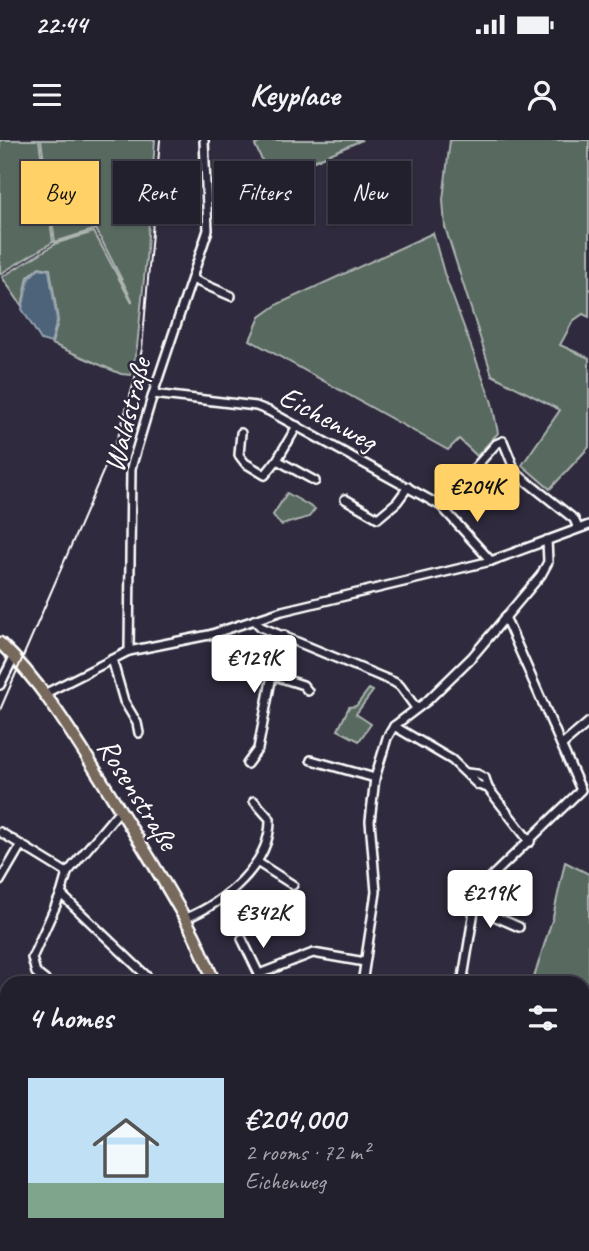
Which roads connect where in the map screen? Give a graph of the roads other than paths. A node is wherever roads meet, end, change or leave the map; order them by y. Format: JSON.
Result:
{"nodes":[{"id":1,"x":204,"y":140,"type":"edge"},
{"id":2,"x":192,"y":279,"type":"junction"},
{"id":3,"x":231,"y":296,"type":"dead end"},
{"id":4,"x":153,"y":394,"type":"junction"},
{"id":5,"x":297,"y":426,"type":"junction"},
{"id":6,"x":242,"y":433,"type":"dead end"},
{"id":7,"x":277,"y":460,"type":"junction"},
{"id":8,"x":315,"y":481,"type":"dead end"},
{"id":9,"x":408,"y":487,"type":"junction"},
{"id":10,"x":345,"y":499,"type":"dead end"},
{"id":11,"x":441,"y":506,"type":"junction"},
{"id":12,"x":589,"y":522,"type":"edge"},
{"id":13,"x":578,"y":528,"type":"junction"},
{"id":14,"x":547,"y":540,"type":"junction"},
{"id":15,"x":491,"y":561,"type":"junction"},
{"id":16,"x":505,"y":617,"type":"junction"},
{"id":17,"x":254,"y":620,"type":"junction"},
{"id":18,"x":284,"y":635,"type":"junction"},
{"id":19,"x":0,"y":643,"type":"edge"},
{"id":20,"x":129,"y":651,"type":"junction"},
{"id":21,"x":14,"y":657,"type":"junction"},
{"id":22,"x":112,"y":659,"type":"junction"},
{"id":23,"x":272,"y":675,"type":"junction"},
{"id":24,"x":0,"y":685,"type":"edge"},
{"id":25,"x":308,"y":691,"type":"dead end"},
{"id":26,"x":44,"y":694,"type":"junction"},
{"id":27,"x":416,"y":708,"type":"junction"},
{"id":28,"x":589,"y":722,"type":"edge"},
{"id":29,"x":394,"y":726,"type":"junction"},
{"id":30,"x":139,"y":733,"type":"dead end"},
{"id":31,"x":562,"y":746,"type":"junction"},
{"id":32,"x":311,"y":760,"type":"dead end"},
{"id":33,"x":247,"y":765,"type":"dead end"},
{"id":34,"x":375,"y":778,"type":"junction"},
{"id":35,"x":254,"y":801,"type":"dead end"},
{"id":36,"x":120,"y":810,"type":"junction"},
{"id":37,"x":0,"y":832,"type":"edge"},
{"id":38,"x":530,"y":842,"type":"junction"},
{"id":39,"x":21,"y":845,"type":"junction"},
{"id":40,"x":257,"y":862,"type":"junction"},
{"id":41,"x":67,"y":873,"type":"junction"},
{"id":42,"x":0,"y":881,"type":"edge"},
{"id":43,"x":293,"y":885,"type":"dead end"},
{"id":44,"x":61,"y":894,"type":"junction"},
{"id":45,"x":479,"y":900,"type":"junction"},
{"id":46,"x":184,"y":919,"type":"junction"},
{"id":47,"x":519,"y":926,"type":"dead end"},
{"id":48,"x":242,"y":939,"type":"dead end"},
{"id":49,"x":366,"y":962,"type":"junction"},
{"id":50,"x":259,"y":974,"type":"joint"},
{"id":51,"x":39,"y":976,"type":"edge"},
{"id":52,"x":147,"y":976,"type":"edge"},
{"id":53,"x":212,"y":976,"type":"edge"},
{"id":54,"x":363,"y":976,"type":"edge"},
{"id":55,"x":463,"y":976,"type":"edge"}],
"edges":[{"from":1,"to":2,"type":"street","name":"Waldstraße"},
{"from":2,"to":3,"type":"street"},
{"from":2,"to":4,"type":"street","name":"Waldstraße"},
{"from":4,"to":5,"type":"street","name":"Eichenweg"},
{"from":4,"to":20,"type":"street","name":"Waldstraße"},
{"from":5,"to":7,"type":"street"},
{"from":5,"to":9,"type":"street","name":"Eichenweg"},
{"from":6,"to":7,"type":"street"},
{"from":7,"to":8,"type":"street"},
{"from":9,"to":10,"type":"street"},
{"from":9,"to":11,"type":"street","name":"Eichenweg"},
{"from":11,"to":13,"type":"street"},
{"from":11,"to":15,"type":"street","name":"Eichenweg"},
{"from":12,"to":13,"type":"street"},
{"from":13,"to":14,"type":"street"},
{"from":14,"to":15,"type":"street"},
{"from":14,"to":16,"type":"street"},
{"from":15,"to":17,"type":"street"},
{"from":16,"to":27,"type":"street"},
{"from":16,"to":31,"type":"street"},
{"from":17,"to":18,"type":"street"},
{"from":17,"to":20,"type":"street"},
{"from":18,"to":23,"type":"street"},
{"from":18,"to":27,"type":"street"},
{"from":19,"to":21,"type":"main road","name":"Rosenstraße"},
{"from":20,"to":22,"type":"street"},
{"from":21,"to":24,"type":"street"},
{"from":21,"to":26,"type":"main road","name":"Rosenstraße"},
{"from":22,"to":26,"type":"street"},
{"from":22,"to":30,"type":"street"},
{"from":23,"to":25,"type":"street"},
{"from":23,"to":33,"type":"street"},
{"from":26,"to":36,"type":"main road","name":"Rosenstraße"},
{"from":27,"to":29,"type":"street"},
{"from":28,"to":31,"type":"street"},
{"from":29,"to":34,"type":"street"},
{"from":29,"to":38,"type":"street"},
{"from":31,"to":38,"type":"street"},
{"from":32,"to":34,"type":"street"},
{"from":34,"to":49,"type":"street"},
{"from":35,"to":40,"type":"street"},
{"from":36,"to":41,"type":"street"},
{"from":36,"to":46,"type":"main road","name":"Rosenstraße"},
{"from":37,"to":39,"type":"street"},
{"from":38,"to":45,"type":"street"},
{"from":39,"to":41,"type":"street"},
{"from":39,"to":42,"type":"street"},
{"from":40,"to":43,"type":"street"},
{"from":40,"to":46,"type":"street"},
{"from":41,"to":44,"type":"street"},
{"from":44,"to":51,"type":"street"},
{"from":44,"to":52,"type":"street"},
{"from":45,"to":47,"type":"street"},
{"from":45,"to":55,"type":"street"},
{"from":46,"to":53,"type":"main road","name":"Rosenstraße"},
{"from":48,"to":50,"type":"street"},
{"from":49,"to":50,"type":"street"},
{"from":49,"to":54,"type":"street"}]}
